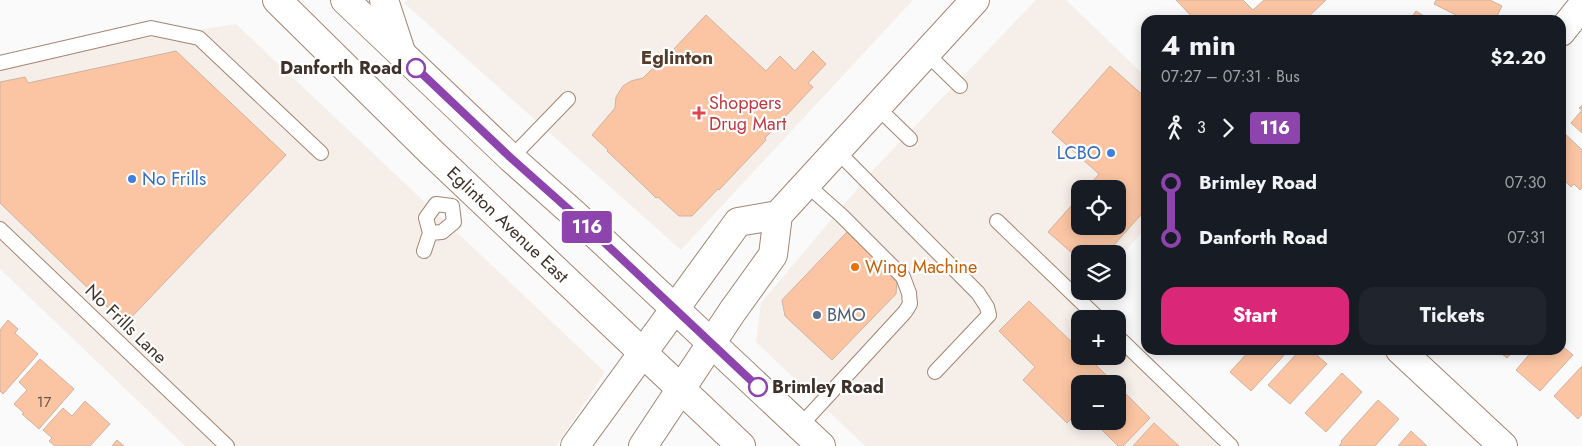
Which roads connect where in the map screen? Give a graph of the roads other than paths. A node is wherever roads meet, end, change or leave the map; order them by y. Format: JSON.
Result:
{"nodes":[{"id":1,"x":277,"y":0,"type":"edge"},
{"id":2,"x":345,"y":0,"type":"edge"},
{"id":3,"x":384,"y":0,"type":"edge"},
{"id":4,"x":975,"y":0,"type":"edge"},
{"id":5,"x":1582,"y":6,"type":"edge"},
{"id":6,"x":1566,"y":26,"type":"edge"},
{"id":7,"x":926,"y":53,"type":"junction"},
{"id":8,"x":402,"y":56,"type":"junction"},
{"id":9,"x":0,"y":63,"type":"edge"},
{"id":10,"x":960,"y":86,"type":"dead end"},
{"id":11,"x":568,"y":99,"type":"dead end"},
{"id":12,"x":877,"y":107,"type":"junction"},
{"id":13,"x":910,"y":139,"type":"dead end"},
{"id":14,"x":837,"y":151,"type":"junction"},
{"id":15,"x":321,"y":152,"type":"dead end"},
{"id":16,"x":511,"y":158,"type":"junction"},
{"id":17,"x":806,"y":184,"type":"junction"},
{"id":18,"x":460,"y":197,"type":"junction"},
{"id":19,"x":778,"y":215,"type":"junction"},
{"id":20,"x":997,"y":221,"type":"dead end"},
{"id":21,"x":0,"y":229,"type":"edge"},
{"id":22,"x":430,"y":233,"type":"junction"},
{"id":23,"x":424,"y":250,"type":"dead end"},
{"id":24,"x":675,"y":308,"type":"junction"},
{"id":25,"x":1090,"y":310,"type":"edge"},
{"id":26,"x":712,"y":344,"type":"junction"},
{"id":27,"x":1126,"y":345,"type":"edge"},
{"id":28,"x":643,"y":352,"type":"junction"},
{"id":29,"x":1405,"y":355,"type":"edge"},
{"id":30,"x":935,"y":372,"type":"dead end"},
{"id":31,"x":682,"y":389,"type":"junction"},
{"id":32,"x":800,"y":426,"type":"junction"},
{"id":33,"x":227,"y":446,"type":"edge"},
{"id":34,"x":575,"y":446,"type":"edge"},
{"id":35,"x":643,"y":446,"type":"edge"},
{"id":36,"x":741,"y":446,"type":"edge"},
{"id":37,"x":821,"y":446,"type":"edge"},
{"id":38,"x":1231,"y":446,"type":"edge"},
{"id":39,"x":1504,"y":446,"type":"edge"}],
"edges":[{"from":1,"to":18,"type":"main road","name":"Eglinton Avenue East"},
{"from":2,"to":8,"type":"main road"},
{"from":3,"to":8,"type":"main road"},
{"from":4,"to":7,"type":"main road"},
{"from":5,"to":6,"type":"main road"},
{"from":7,"to":10,"type":"lane"},
{"from":7,"to":12,"type":"main road"},
{"from":8,"to":16,"type":"main road"},
{"from":9,"to":15,"type":"lane"},
{"from":11,"to":16,"type":"lane"},
{"from":12,"to":13,"type":"lane"},
{"from":12,"to":14,"type":"main road"},
{"from":14,"to":17,"type":"main road"},
{"from":14,"to":30,"type":"lane"},
{"from":16,"to":24,"type":"main road"},
{"from":17,"to":19,"type":"main road"},
{"from":17,"to":32,"type":"lane"},
{"from":18,"to":22,"type":"lane"},
{"from":18,"to":22,"type":"lane"},
{"from":18,"to":28,"type":"main road","name":"Eglinton Avenue East"},
{"from":19,"to":24,"type":"main road"},
{"from":19,"to":26,"type":"main road"},
{"from":20,"to":25,"type":"lane"},
{"from":21,"to":33,"type":"lane","name":"No Frills Lane"},
{"from":22,"to":23,"type":"lane"},
{"from":24,"to":26,"type":"main road"},
{"from":24,"to":28,"type":"main road"},
{"from":26,"to":31,"type":"main road"},
{"from":26,"to":32,"type":"main road"},
{"from":27,"to":38,"type":"lane"},
{"from":28,"to":31,"type":"main road","name":"Eglinton Avenue East"},
{"from":28,"to":34,"type":"main road"},
{"from":29,"to":39,"type":"main road"},
{"from":31,"to":35,"type":"main road"},
{"from":31,"to":36,"type":"main road","name":"Eglinton Avenue East"},
{"from":32,"to":37,"type":"main road"}]}
